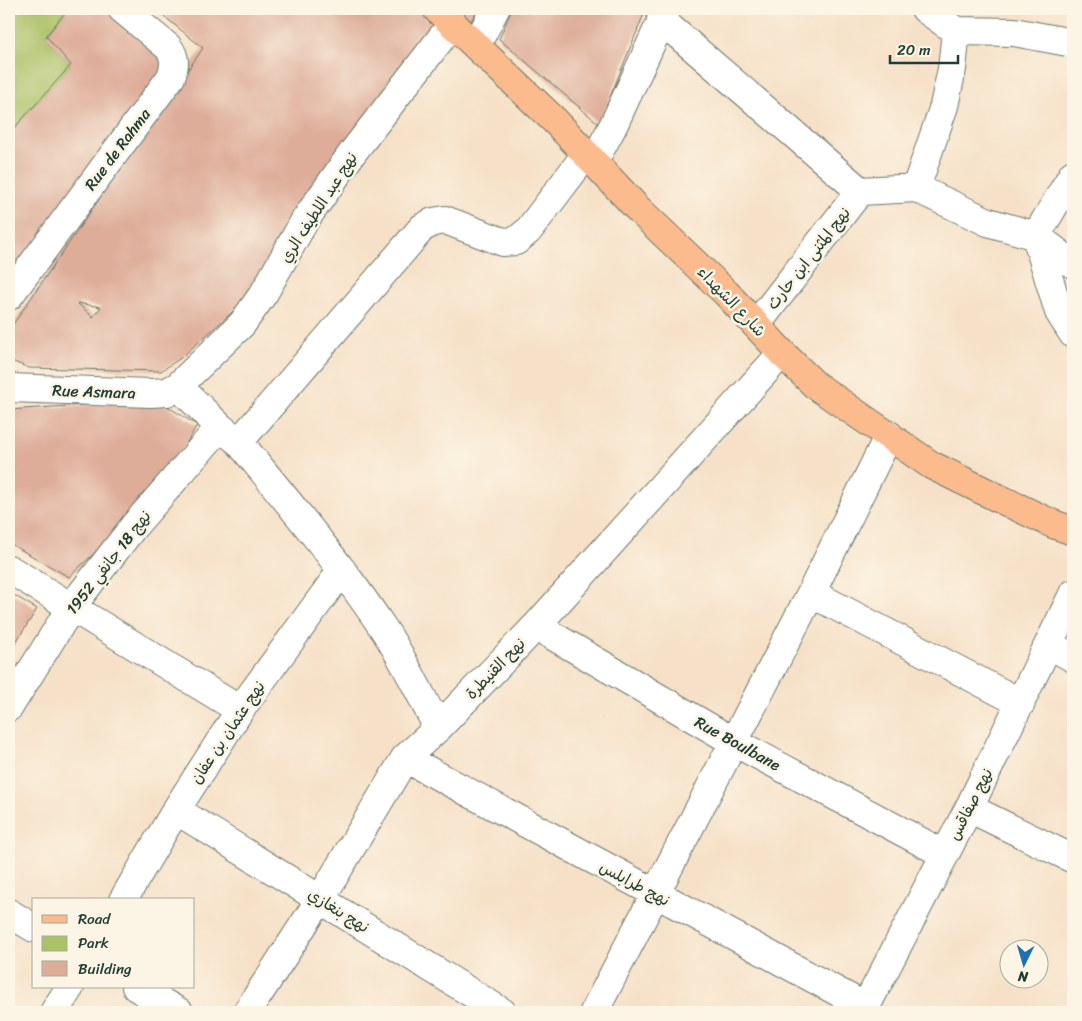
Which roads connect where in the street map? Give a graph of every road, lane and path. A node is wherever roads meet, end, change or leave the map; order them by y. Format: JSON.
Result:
{"nodes":[{"id":1,"x":122,"y":9,"type":"edge"},
{"id":2,"x":494,"y":9,"type":"edge"},
{"id":3,"x":925,"y":9,"type":"edge"},
{"id":4,"x":664,"y":15,"type":"edge"},
{"id":5,"x":445,"y":16,"type":"edge"},
{"id":6,"x":956,"y":31,"type":"junction"},
{"id":7,"x":1073,"y":43,"type":"edge"},
{"id":8,"x":476,"y":46,"type":"junction"},
{"id":9,"x":590,"y":157,"type":"junction"},
{"id":10,"x":1073,"y":174,"type":"edge"},
{"id":11,"x":916,"y":188,"type":"junction"},
{"id":12,"x":860,"y":191,"type":"junction"},
{"id":13,"x":1036,"y":236,"type":"junction"},
{"id":14,"x":1073,"y":264,"type":"edge"},
{"id":15,"x":9,"y":296,"type":"edge"},
{"id":16,"x":756,"y":325,"type":"junction"},
{"id":17,"x":1073,"y":334,"type":"edge"},
{"id":18,"x":782,"y":353,"type":"junction"},
{"id":19,"x":178,"y":386,"type":"junction"},
{"id":20,"x":9,"y":388,"type":"edge"},
{"id":21,"x":229,"y":435,"type":"junction"},
{"id":22,"x":889,"y":435,"type":"junction"},
{"id":23,"x":1073,"y":531,"type":"edge"},
{"id":24,"x":9,"y":569,"type":"edge"},
{"id":25,"x":342,"y":570,"type":"junction"},
{"id":26,"x":811,"y":593,"type":"junction"},
{"id":27,"x":1073,"y":594,"type":"edge"},
{"id":28,"x":72,"y":606,"type":"junction"},
{"id":29,"x":536,"y":626,"type":"junction"},
{"id":30,"x":1050,"y":645,"type":"junction"},
{"id":31,"x":1073,"y":658,"type":"edge"},
{"id":32,"x":1021,"y":702,"type":"junction"},
{"id":33,"x":9,"y":707,"type":"edge"},
{"id":34,"x":240,"y":710,"type":"junction"},
{"id":35,"x":438,"y":728,"type":"junction"},
{"id":36,"x":734,"y":742,"type":"junction"},
{"id":37,"x":405,"y":758,"type":"junction"},
{"id":38,"x":969,"y":808,"type":"junction"},
{"id":39,"x":176,"y":810,"type":"junction"},
{"id":40,"x":944,"y":854,"type":"junction"},
{"id":41,"x":1073,"y":859,"type":"edge"},
{"id":42,"x":655,"y":894,"type":"junction"},
{"id":43,"x":124,"y":898,"type":"edge"},
{"id":44,"x":321,"y":898,"type":"junction"},
{"id":45,"x":9,"y":913,"type":"edge"},
{"id":46,"x":32,"y":927,"type":"edge"},
{"id":47,"x":69,"y":988,"type":"edge"},
{"id":48,"x":138,"y":988,"type":"edge"},
{"id":49,"x":864,"y":1010,"type":"edge"},
{"id":50,"x":54,"y":1012,"type":"edge"},
{"id":51,"x":179,"y":1012,"type":"edge"},
{"id":52,"x":247,"y":1012,"type":"edge"},
{"id":53,"x":502,"y":1012,"type":"edge"},
{"id":54,"x":594,"y":1012,"type":"edge"}],
"edges":[{"from":1,"to":15,"type":"street","name":"Rue de Rahma"},
{"from":2,"to":8,"type":"street"},
{"from":3,"to":6,"type":"street"},
{"from":4,"to":9,"type":"street","name":"نهج 18 جانفي 1952"},
{"from":4,"to":12,"type":"street"},
{"from":5,"to":8,"type":"main road","name":"شارع الشهداء"},
{"from":5,"to":19,"type":"street","name":"نهج عبد اللطيف الري"},
{"from":6,"to":7,"type":"street"},
{"from":6,"to":11,"type":"street"},
{"from":8,"to":9,"type":"main road","name":"شارع الشهداء"},
{"from":9,"to":16,"type":"main road","name":"شارع الشهداء"},
{"from":9,"to":21,"type":"street","name":"نهج 18 جانفي 1952"},
{"from":10,"to":13,"type":"street"},
{"from":11,"to":12,"type":"street"},
{"from":11,"to":13,"type":"street"},
{"from":12,"to":16,"type":"street","name":"نهج المثنى ابن حارث"},
{"from":13,"to":14,"type":"street"},
{"from":13,"to":17,"type":"street"},
{"from":16,"to":18,"type":"main road","name":"شارع الشهداء"},
{"from":18,"to":22,"type":"main road","name":"شارع الشهداء"},
{"from":18,"to":29,"type":"street","name":"نهح القنيطرة"},
{"from":19,"to":20,"type":"street","name":"Rue Asmara"},
{"from":19,"to":21,"type":"street"},
{"from":21,"to":25,"type":"street"},
{"from":21,"to":28,"type":"street","name":"نهج 18 جانفي 1952"},
{"from":22,"to":23,"type":"main road","name":"شارع الشهداء"},
{"from":22,"to":26,"type":"street"},
{"from":24,"to":28,"type":"street"},
{"from":25,"to":34,"type":"street","name":"نهج عثمان بن عفان"},
{"from":25,"to":35,"type":"street"},
{"from":26,"to":32,"type":"street"},
{"from":26,"to":36,"type":"street"},
{"from":27,"to":30,"type":"street","name":"نهج صفاقس"},
{"from":28,"to":33,"type":"street","name":"نهج 18 جانفي 1952"},
{"from":28,"to":34,"type":"street"},
{"from":29,"to":35,"type":"street","name":"نهح القنيطرة"},
{"from":29,"to":36,"type":"street","name":"Rue Boulbane"},
{"from":30,"to":31,"type":"street"},
{"from":30,"to":32,"type":"street","name":"نهج صفاقس"},
{"from":32,"to":38,"type":"street","name":"نهج صفاقس"},
{"from":34,"to":39,"type":"street","name":"نهج عثمان بن عفان"},
{"from":35,"to":37,"type":"street","name":"نهح القنيطرة"},
{"from":36,"to":40,"type":"street","name":"Rue Boulbane"},
{"from":36,"to":42,"type":"street"},
{"from":37,"to":42,"type":"street","name":"نهج طرابلس"},
{"from":37,"to":44,"type":"street","name":"نهح القنيطرة"},
{"from":38,"to":40,"type":"street","name":"نهج صفاقس"},
{"from":38,"to":41,"type":"street"},
{"from":39,"to":43,"type":"street","name":"نهج عثمان بن عفان"},
{"from":39,"to":44,"type":"street","name":"نهج بنغازي"},
{"from":40,"to":49,"type":"street","name":"نهج صفاقس"},
{"from":42,"to":49,"type":"street","name":"نهج طرابلس"},
{"from":42,"to":54,"type":"street"},
{"from":44,"to":52,"type":"street","name":"نهح القنيطرة"},
{"from":44,"to":53,"type":"street","name":"نهج بنغازي"},
{"from":45,"to":46,"type":"street"},
{"from":47,"to":50,"type":"street"},
{"from":48,"to":51,"type":"street"}]}
